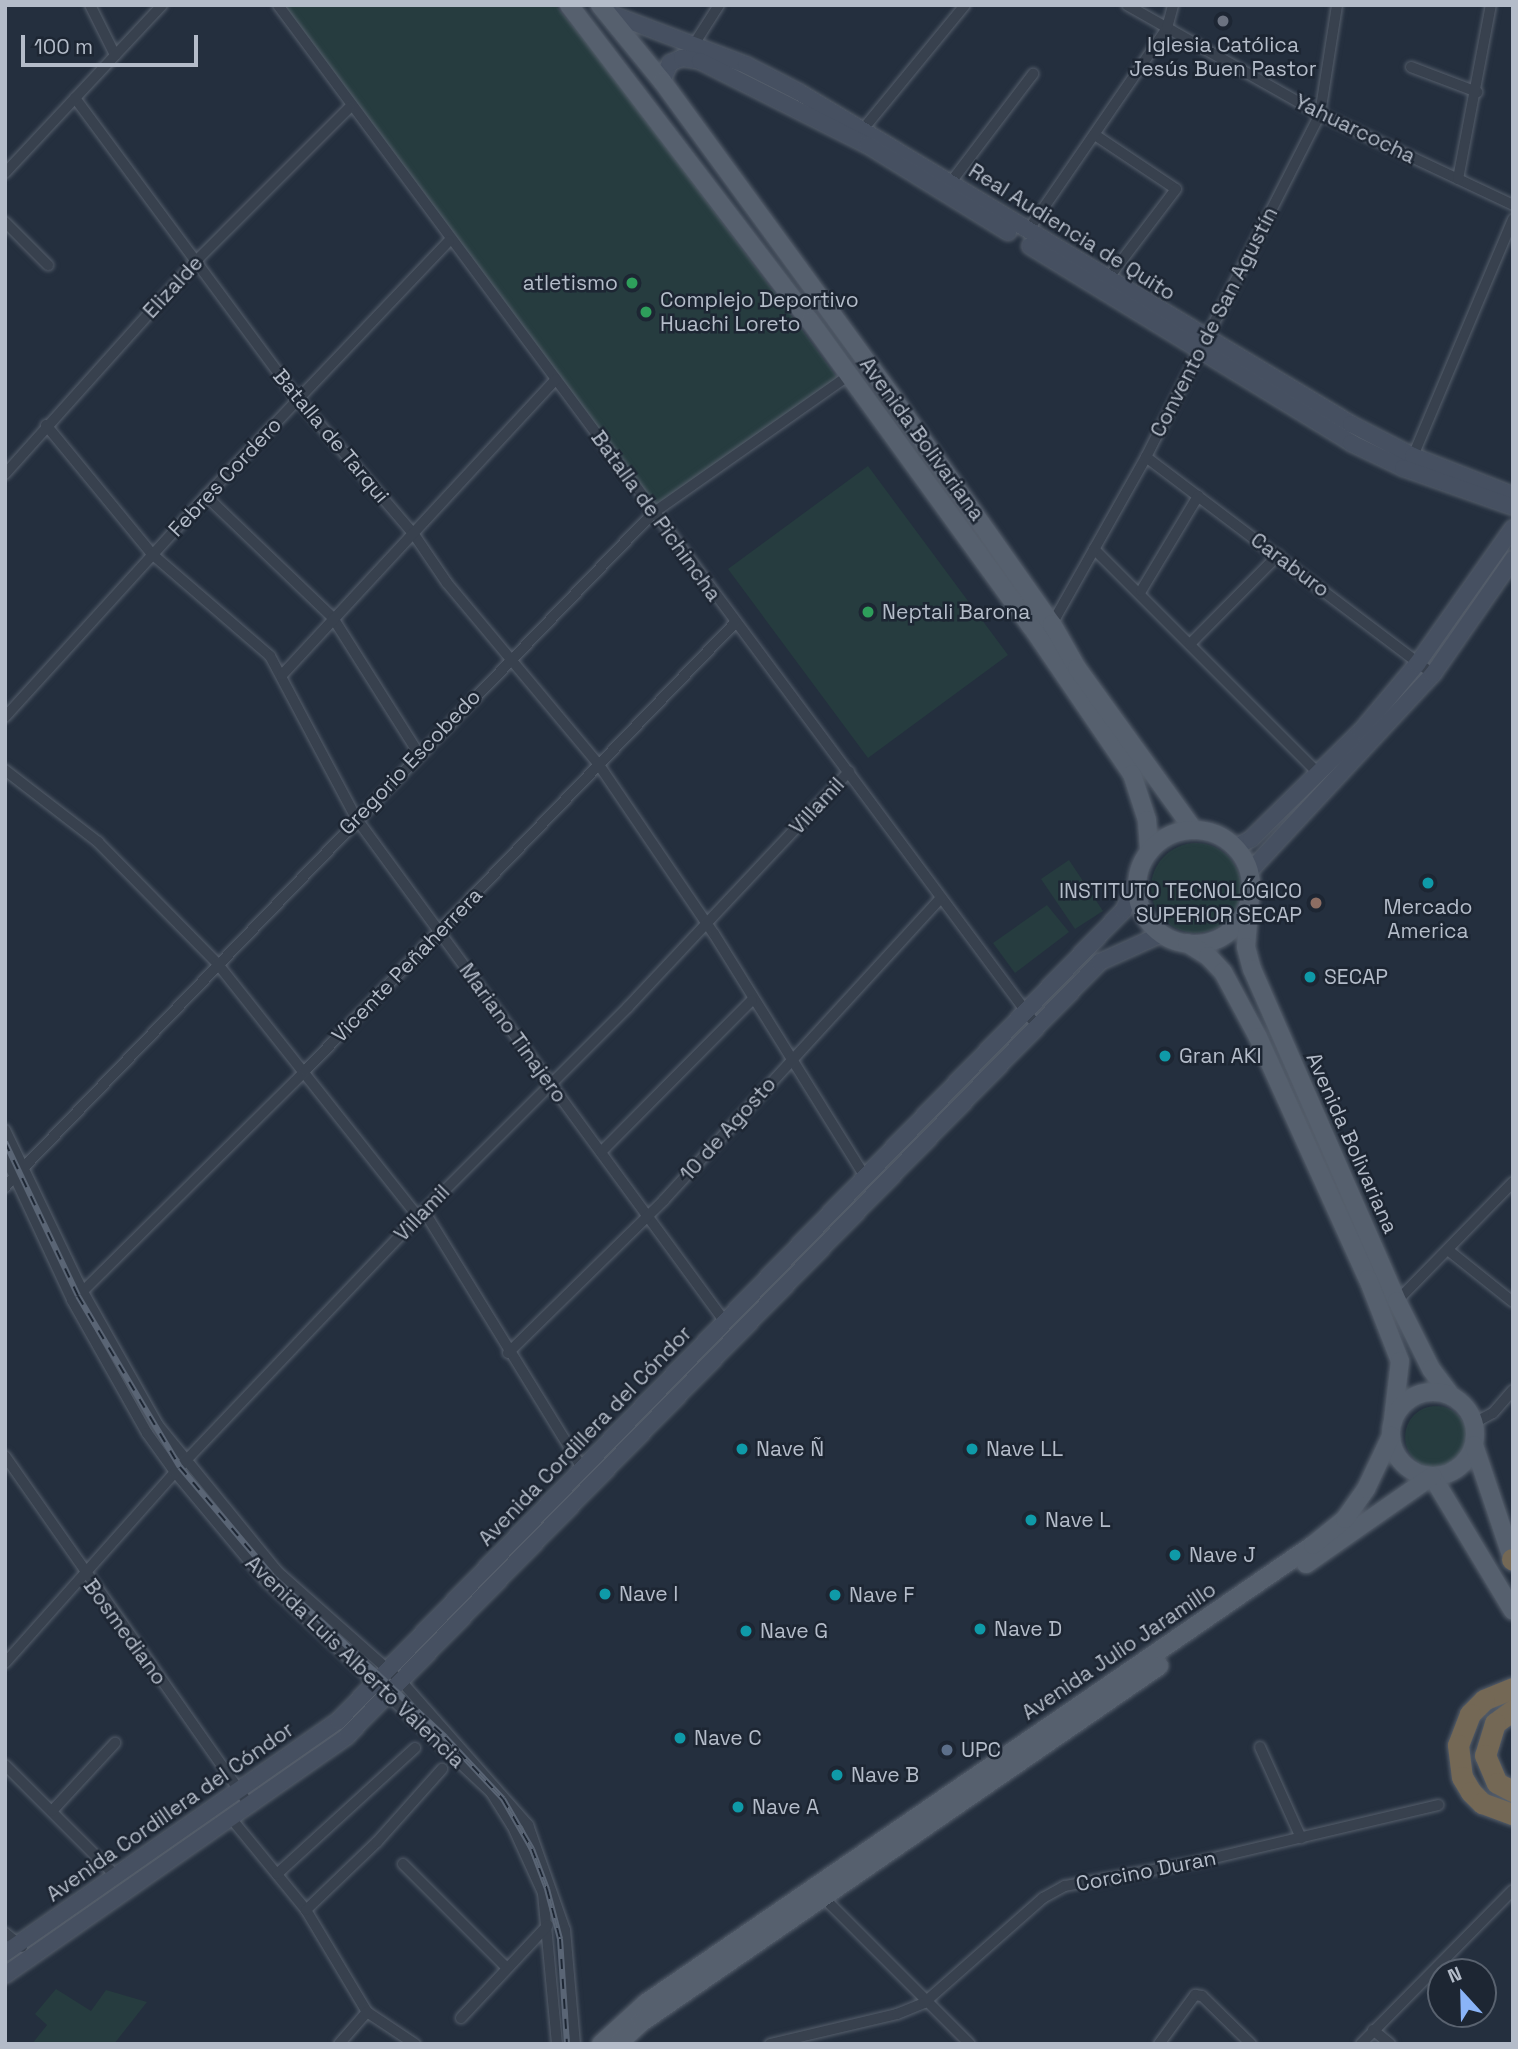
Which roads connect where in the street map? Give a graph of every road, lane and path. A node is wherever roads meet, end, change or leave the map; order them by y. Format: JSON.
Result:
{"nodes":[{"id":1,"x":90,"y":5,"type":"edge"},
{"id":2,"x":162,"y":5,"type":"edge"},
{"id":3,"x":278,"y":5,"type":"edge"},
{"id":4,"x":569,"y":5,"type":"edge"},
{"id":5,"x":719,"y":5,"type":"edge"},
{"id":6,"x":965,"y":5,"type":"edge"},
{"id":7,"x":1127,"y":5,"type":"edge"},
{"id":8,"x":1173,"y":5,"type":"edge"},
{"id":9,"x":1337,"y":5,"type":"edge"},
{"id":10,"x":1491,"y":5,"type":"edge"},
{"id":11,"x":603,"y":9,"type":"edge"},
{"id":12,"x":1167,"y":28,"type":"junction"},
{"id":13,"x":691,"y":52,"type":"junction"},
{"id":14,"x":115,"y":55,"type":"junction"},
{"id":15,"x":1410,"y":67,"type":"dead end"},
{"id":16,"x":1033,"y":74,"type":"dead end"},
{"id":17,"x":662,"y":81,"type":"junction"},
{"id":18,"x":1477,"y":92,"type":"junction"},
{"id":19,"x":75,"y":98,"type":"junction"},
{"id":20,"x":349,"y":107,"type":"junction"},
{"id":21,"x":1320,"y":114,"type":"junction"},
{"id":22,"x":864,"y":128,"type":"junction"},
{"id":23,"x":1095,"y":135,"type":"junction"},
{"id":24,"x":5,"y":173,"type":"edge"},
{"id":25,"x":1458,"y":179,"type":"junction"},
{"id":26,"x":951,"y":182,"type":"junction"},
{"id":27,"x":1513,"y":205,"type":"edge"},
{"id":28,"x":1513,"y":219,"type":"edge"},
{"id":29,"x":5,"y":222,"type":"edge"},
{"id":30,"x":1027,"y":232,"type":"junction"},
{"id":31,"x":449,"y":241,"type":"junction"},
{"id":32,"x":195,"y":262,"type":"junction"},
{"id":33,"x":48,"y":265,"type":"dead end"},
{"id":34,"x":1107,"y":280,"type":"junction"},
{"id":35,"x":1200,"y":345,"type":"junction"},
{"id":36,"x":848,"y":376,"type":"junction"},
{"id":37,"x":556,"y":379,"type":"junction"},
{"id":38,"x":298,"y":399,"type":"junction"},
{"id":39,"x":46,"y":425,"type":"junction"},
{"id":40,"x":1413,"y":456,"type":"junction"},
{"id":41,"x":1146,"y":457,"type":"junction"},
{"id":42,"x":5,"y":474,"type":"edge"},
{"id":43,"x":1513,"y":495,"type":"edge"},
{"id":44,"x":206,"y":496,"type":"junction"},
{"id":45,"x":1198,"y":496,"type":"junction"},
{"id":46,"x":1513,"y":507,"type":"edge"},
{"id":47,"x":653,"y":513,"type":"junction"},
{"id":48,"x":1513,"y":528,"type":"edge"},
{"id":49,"x":413,"y":533,"type":"junction"},
{"id":50,"x":1094,"y":549,"type":"junction"},
{"id":51,"x":152,"y":554,"type":"junction"},
{"id":52,"x":1278,"y":555,"type":"junction"},
{"id":53,"x":1513,"y":559,"type":"edge"},
{"id":54,"x":1477,"y":580,"type":"junction"},
{"id":55,"x":1492,"y":589,"type":"junction"},
{"id":56,"x":1140,"y":591,"type":"junction"},
{"id":57,"x":333,"y":618,"type":"junction"},
{"id":58,"x":734,"y":624,"type":"junction"},
{"id":59,"x":1052,"y":624,"type":"junction"},
{"id":60,"x":1189,"y":644,"type":"junction"},
{"id":61,"x":509,"y":658,"type":"junction"},
{"id":62,"x":1417,"y":664,"type":"junction"},
{"id":63,"x":1433,"y":674,"type":"junction"},
{"id":64,"x":282,"y":675,"type":"junction"},
{"id":65,"x":5,"y":717,"type":"edge"},
{"id":66,"x":419,"y":754,"type":"junction"},
{"id":67,"x":599,"y":765,"type":"junction"},
{"id":68,"x":5,"y":770,"type":"edge"},
{"id":69,"x":849,"y":772,"type":"junction"},
{"id":70,"x":1317,"y":772,"type":"junction"},
{"id":71,"x":356,"y":818,"type":"junction"},
{"id":72,"x":1194,"y":830,"type":"junction"},
{"id":73,"x":1236,"y":847,"type":"junction"},
{"id":74,"x":1149,"y":852,"type":"junction"},
{"id":75,"x":1249,"y":872,"type":"junction"},
{"id":76,"x":1137,"y":882,"type":"junction"},
{"id":77,"x":1250,"y":897,"type":"junction"},
{"id":78,"x":941,"y":898,"type":"junction"},
{"id":79,"x":708,"y":924,"type":"junction"},
{"id":80,"x":439,"y":932,"type":"junction"},
{"id":81,"x":1162,"y":934,"type":"junction"},
{"id":82,"x":1187,"y":943,"type":"junction"},
{"id":83,"x":217,"y":963,"type":"junction"},
{"id":84,"x":752,"y":1000,"type":"junction"},
{"id":85,"x":1026,"y":1011,"type":"junction"},
{"id":86,"x":1036,"y":1026,"type":"junction"},
{"id":87,"x":790,"y":1060,"type":"junction"},
{"id":88,"x":304,"y":1071,"type":"junction"},
{"id":89,"x":550,"y":1082,"type":"junction"},
{"id":90,"x":5,"y":1130,"type":"edge"},
{"id":91,"x":601,"y":1152,"type":"junction"},
{"id":92,"x":5,"y":1156,"type":"edge"},
{"id":93,"x":18,"y":1172,"type":"junction"},
{"id":94,"x":866,"y":1178,"type":"junction"},
{"id":95,"x":1513,"y":1182,"type":"edge"},
{"id":96,"x":5,"y":1187,"type":"edge"},
{"id":97,"x":421,"y":1214,"type":"junction"},
{"id":98,"x":648,"y":1216,"type":"junction"},
{"id":99,"x":1448,"y":1250,"type":"junction"},
{"id":100,"x":82,"y":1290,"type":"junction"},
{"id":101,"x":72,"y":1300,"type":"junction"},
{"id":102,"x":1396,"y":1301,"type":"junction"},
{"id":103,"x":1513,"y":1302,"type":"edge"},
{"id":104,"x":725,"y":1322,"type":"junction"},
{"id":105,"x":508,"y":1353,"type":"junction"},
{"id":106,"x":1513,"y":1390,"type":"edge"},
{"id":107,"x":1451,"y":1396,"type":"junction"},
{"id":108,"x":1474,"y":1423,"type":"junction"},
{"id":109,"x":1392,"y":1428,"type":"junction"},
{"id":110,"x":1474,"y":1445,"type":"junction"},
{"id":111,"x":5,"y":1457,"type":"edge"},
{"id":112,"x":186,"y":1461,"type":"junction"},
{"id":113,"x":583,"y":1469,"type":"junction"},
{"id":114,"x":175,"y":1472,"type":"junction"},
{"id":115,"x":1432,"y":1476,"type":"junction"},
{"id":116,"x":1512,"y":1560,"type":"edge"},
{"id":117,"x":86,"y":1577,"type":"junction"},
{"id":118,"x":1513,"y":1611,"type":"edge"},
{"id":119,"x":5,"y":1663,"type":"edge"},
{"id":120,"x":390,"y":1670,"type":"junction"},
{"id":121,"x":402,"y":1682,"type":"junction"},
{"id":122,"x":377,"y":1684,"type":"junction"},
{"id":123,"x":1513,"y":1688,"type":"edge"},
{"id":124,"x":389,"y":1696,"type":"junction"},
{"id":125,"x":1513,"y":1710,"type":"edge"},
{"id":126,"x":115,"y":1743,"type":"dead end"},
{"id":127,"x":1260,"y":1747,"type":"dead end"},
{"id":128,"x":415,"y":1748,"type":"dead end"},
{"id":129,"x":5,"y":1765,"type":"edge"},
{"id":130,"x":443,"y":1769,"type":"dead end"},
{"id":131,"x":238,"y":1789,"type":"junction"},
{"id":132,"x":1513,"y":1791,"type":"edge"},
{"id":133,"x":249,"y":1805,"type":"junction"},
{"id":134,"x":1438,"y":1805,"type":"dead end"},
{"id":135,"x":52,"y":1811,"type":"junction"},
{"id":136,"x":1513,"y":1814,"type":"edge"},
{"id":137,"x":230,"y":1817,"type":"junction"},
{"id":138,"x":1301,"y":1838,"type":"junction"},
{"id":139,"x":403,"y":1864,"type":"dead end"},
{"id":140,"x":114,"y":1874,"type":"junction"},
{"id":141,"x":277,"y":1874,"type":"junction"},
{"id":142,"x":1513,"y":1890,"type":"edge"},
{"id":143,"x":824,"y":1898,"type":"junction"},
{"id":144,"x":306,"y":1910,"type":"junction"},
{"id":145,"x":548,"y":1925,"type":"junction"},
{"id":146,"x":5,"y":1933,"type":"edge"},
{"id":147,"x":12,"y":1949,"type":"edge"},
{"id":148,"x":33,"y":1956,"type":"junction"},
{"id":149,"x":508,"y":1968,"type":"junction"},
{"id":150,"x":5,"y":1975,"type":"edge"},
{"id":151,"x":924,"y":2003,"type":"junction"},
{"id":152,"x":367,"y":2012,"type":"junction"},
{"id":153,"x":461,"y":2018,"type":"dead end"},
{"id":154,"x":1373,"y":2030,"type":"junction"},
{"id":155,"x":773,"y":2043,"type":"edge"},
{"id":156,"x":339,"y":2044,"type":"edge"},
{"id":157,"x":415,"y":2044,"type":"edge"},
{"id":158,"x":557,"y":2044,"type":"edge"},
{"id":159,"x":575,"y":2044,"type":"edge"},
{"id":160,"x":601,"y":2044,"type":"edge"},
{"id":161,"x":618,"y":2044,"type":"edge"},
{"id":162,"x":970,"y":2044,"type":"edge"},
{"id":163,"x":1159,"y":2044,"type":"edge"},
{"id":164,"x":1251,"y":2044,"type":"edge"},
{"id":165,"x":1361,"y":2044,"type":"edge"},
{"id":166,"x":1390,"y":2044,"type":"edge"}],
"edges":[{"from":1,"to":14,"type":"street"},
{"from":2,"to":14,"type":"street"},
{"from":3,"to":20,"type":"street","name":"Batalla de Pichincha"},
{"from":4,"to":36,"type":"main road","name":"Avenida Bolivariana"},
{"from":5,"to":13,"type":"street"},
{"from":6,"to":22,"type":"street"},
{"from":7,"to":12,"type":"street","name":"Yahuarcocha"},
{"from":8,"to":12,"type":"street"},
{"from":9,"to":21,"type":"street","name":"Convento de San Agustín"},
{"from":10,"to":18,"type":"street"},
{"from":11,"to":13,"type":"street","name":"Real Audiencia de Quito"},
{"from":11,"to":17,"type":"main road","name":"Avenida Bolivariana"},
{"from":12,"to":21,"type":"street","name":"Yahuarcocha"},
{"from":12,"to":23,"type":"street"},
{"from":13,"to":17,"type":"street"},
{"from":13,"to":22,"type":"street","name":"Real Audiencia de Quito"},
{"from":13,"to":35,"type":"street","name":"Real Audiencia de Quito"},
{"from":14,"to":19,"type":"street"},
{"from":15,"to":18,"type":"street"},
{"from":16,"to":26,"type":"street"},
{"from":17,"to":59,"type":"main road","name":"Avenida Bolivariana"},
{"from":18,"to":25,"type":"street"},
{"from":19,"to":24,"type":"street"},
{"from":19,"to":32,"type":"street","name":"Batalla de Tarqui"},
{"from":20,"to":31,"type":"street","name":"Batalla de Pichincha"},
{"from":20,"to":32,"type":"street","name":"Elizalde"},
{"from":21,"to":25,"type":"street","name":"Yahuarcocha"},
{"from":21,"to":35,"type":"street","name":"Convento de San Agustín"},
{"from":22,"to":26,"type":"street","name":"Real Audiencia de Quito"},
{"from":23,"to":30,"type":"street"},
{"from":23,"to":34,"type":"street"},
{"from":25,"to":27,"type":"street","name":"Yahuarcocha"},
{"from":26,"to":30,"type":"street","name":"Real Audiencia de Quito"},
{"from":28,"to":40,"type":"street"},
{"from":29,"to":33,"type":"street"},
{"from":30,"to":34,"type":"street","name":"Real Audiencia de Quito"},
{"from":31,"to":37,"type":"street","name":"Batalla de Pichincha"},
{"from":31,"to":38,"type":"street","name":"Febres Cordero"},
{"from":32,"to":38,"type":"street","name":"Batalla de Tarqui"},
{"from":32,"to":39,"type":"street","name":"Elizalde"},
{"from":34,"to":35,"type":"street","name":"Real Audiencia de Quito"},
{"from":35,"to":40,"type":"street","name":"Real Audiencia de Quito"},
{"from":35,"to":41,"type":"street","name":"Convento de San Agustín"},
{"from":35,"to":46,"type":"street","name":"Real Audiencia de Quito"},
{"from":36,"to":47,"type":"street","name":"Gregorio Escobedo"},
{"from":36,"to":74,"type":"main road","name":"Avenida Bolivariana"},
{"from":37,"to":47,"type":"street","name":"Batalla de Pichincha"},
{"from":37,"to":49,"type":"street"},
{"from":38,"to":44,"type":"street","name":"Febres Cordero"},
{"from":38,"to":49,"type":"street","name":"Batalla de Tarqui"},
{"from":39,"to":42,"type":"street","name":"Elizalde"},
{"from":39,"to":51,"type":"street","name":"Mariano Tinajero"},
{"from":40,"to":43,"type":"street","name":"Real Audiencia de Quito"},
{"from":41,"to":45,"type":"street","name":"Caraburo"},
{"from":41,"to":50,"type":"street","name":"Convento de San Agustín"},
{"from":44,"to":51,"type":"street","name":"Febres Cordero"},
{"from":44,"to":57,"type":"street"},
{"from":45,"to":52,"type":"street","name":"Caraburo"},
{"from":45,"to":56,"type":"street"},
{"from":47,"to":58,"type":"street","name":"Batalla de Pichincha"},
{"from":47,"to":61,"type":"street","name":"Gregorio Escobedo"},
{"from":48,"to":54,"type":"street"},
{"from":49,"to":57,"type":"street"},
{"from":49,"to":61,"type":"street","name":"Batalla de Tarqui"},
{"from":50,"to":56,"type":"street"},
{"from":50,"to":59,"type":"street","name":"Convento de San Agustín"},
{"from":51,"to":64,"type":"street","name":"Mariano Tinajero"},
{"from":51,"to":65,"type":"street","name":"Febres Cordero"},
{"from":52,"to":60,"type":"street"},
{"from":52,"to":62,"type":"street","name":"Caraburo"},
{"from":53,"to":55,"type":"street"},
{"from":54,"to":55,"type":"street"},
{"from":54,"to":62,"type":"street"},
{"from":55,"to":63,"type":"street"},
{"from":56,"to":60,"type":"street"},
{"from":57,"to":64,"type":"street"},
{"from":57,"to":66,"type":"street"},
{"from":58,"to":67,"type":"street","name":"Vicente Peñaherrera"},
{"from":58,"to":69,"type":"street","name":"Batalla de Pichincha"},
{"from":59,"to":72,"type":"main road","name":"Avenida Bolivariana"},
{"from":60,"to":70,"type":"street"},
{"from":61,"to":66,"type":"street","name":"Gregorio Escobedo"},
{"from":61,"to":67,"type":"street","name":"Batalla de Tarqui"},
{"from":62,"to":63,"type":"street","name":"Caraburo"},
{"from":62,"to":70,"type":"street"},
{"from":63,"to":75,"type":"street"},
{"from":64,"to":71,"type":"street","name":"Mariano Tinajero"},
{"from":66,"to":71,"type":"street","name":"Gregorio Escobedo"},
{"from":67,"to":79,"type":"street","name":"Batalla de Tarqui"},
{"from":67,"to":80,"type":"street","name":"Vicente Peñaherrera"},
{"from":68,"to":83,"type":"street"},
{"from":69,"to":78,"type":"street","name":"Batalla de Pichincha"},
{"from":69,"to":79,"type":"street","name":"Villamil"},
{"from":70,"to":73,"type":"street"},
{"from":71,"to":80,"type":"street","name":"Mariano Tinajero"},
{"from":71,"to":83,"type":"street","name":"Gregorio Escobedo"},
{"from":72,"to":73,"type":"main road"},
{"from":72,"to":74,"type":"main road"},
{"from":73,"to":75,"type":"main road","name":"Avenida Bolivariana"},
{"from":74,"to":76,"type":"main road","name":"Avenida Bolivariana"},
{"from":75,"to":77,"type":"main road","name":"Avenida Bolivariana"},
{"from":76,"to":81,"type":"main road"},
{"from":76,"to":85,"type":"street","name":"Avenida Cordillera del Cóndor"},
{"from":77,"to":82,"type":"main road"},
{"from":77,"to":102,"type":"main road","name":"Avenida Bolivariana"},
{"from":78,"to":85,"type":"street","name":"Batalla de Pichincha"},
{"from":78,"to":87,"type":"street","name":"10 de Agosto"},
{"from":79,"to":84,"type":"street"},
{"from":79,"to":89,"type":"street","name":"Villamil"},
{"from":80,"to":88,"type":"street","name":"Vicente Peñaherrera"},
{"from":80,"to":89,"type":"street","name":"Mariano Tinajero"},
{"from":81,"to":82,"type":"main road","name":"Avenida Bolivariana"},
{"from":81,"to":86,"type":"street","name":"Avenida Cordillera del Cóndor"},
{"from":82,"to":109,"type":"main road","name":"Avenida Bolivariana"},
{"from":83,"to":88,"type":"street"},
{"from":83,"to":93,"type":"street","name":"Gregorio Escobedo"},
{"from":84,"to":87,"type":"street"},
{"from":84,"to":91,"type":"street"},
{"from":85,"to":86,"type":"street","name":"Batalla de Pichincha"},
{"from":85,"to":94,"type":"street","name":"Avenida Cordillera del Cóndor"},
{"from":86,"to":121,"type":"street","name":"Avenida Cordillera del Cóndor"},
{"from":87,"to":94,"type":"street"},
{"from":87,"to":98,"type":"street","name":"10 de Agosto"},
{"from":88,"to":97,"type":"street"},
{"from":88,"to":100,"type":"street","name":"Vicente Peñaherrera"},
{"from":89,"to":91,"type":"street","name":"Mariano Tinajero"},
{"from":89,"to":97,"type":"street","name":"Villamil"},
{"from":90,"to":93,"type":"street","name":"Avenida Luis Alberto Valencia"},
{"from":91,"to":98,"type":"street","name":"Mariano Tinajero"},
{"from":92,"to":93,"type":"street","name":"Avenida Luis Alberto Valencia"},
{"from":93,"to":96,"type":"street","name":"Gregorio Escobedo"},
{"from":93,"to":100,"type":"street","name":"Avenida Luis Alberto Valencia"},
{"from":93,"to":101,"type":"street","name":"Avenida Luis Alberto Valencia"},
{"from":94,"to":104,"type":"street","name":"Avenida Cordillera del Cóndor"},
{"from":95,"to":99,"type":"street"},
{"from":97,"to":105,"type":"street"},
{"from":97,"to":112,"type":"street","name":"Villamil"},
{"from":98,"to":104,"type":"street","name":"Mariano Tinajero"},
{"from":98,"to":105,"type":"street","name":"10 de Agosto"},
{"from":99,"to":102,"type":"street"},
{"from":99,"to":103,"type":"street"},
{"from":100,"to":101,"type":"street","name":"Vicente Peñaherrera"},
{"from":100,"to":112,"type":"street","name":"Avenida Luis Alberto Valencia"},
{"from":101,"to":114,"type":"street","name":"Avenida Luis Alberto Valencia"},
{"from":102,"to":107,"type":"main road","name":"Avenida Bolivariana"},
{"from":104,"to":113,"type":"street","name":"Avenida Cordillera del Cóndor"},
{"from":105,"to":113,"type":"street"},
{"from":106,"to":108,"type":"street"},
{"from":107,"to":108,"type":"main road","name":"Avenida Bolivariana"},
{"from":107,"to":109,"type":"main road"},
{"from":108,"to":110,"type":"main road"},
{"from":109,"to":115,"type":"main road"},
{"from":109,"to":160,"type":"main road","name":"Avenida Julio Jaramillo"},
{"from":110,"to":115,"type":"main road"},
{"from":110,"to":116,"type":"main road"},
{"from":111,"to":117,"type":"street","name":"Bosmediano"},
{"from":112,"to":114,"type":"street","name":"Villamil"},
{"from":112,"to":120,"type":"street","name":"Avenida Luis Alberto Valencia"},
{"from":113,"to":120,"type":"street","name":"Avenida Cordillera del Cóndor"},
{"from":114,"to":117,"type":"street","name":"Villamil"},
{"from":114,"to":122,"type":"street","name":"Avenida Luis Alberto Valencia"},
{"from":115,"to":118,"type":"main road"},
{"from":115,"to":143,"type":"main road","name":"Avenida Julio Jaramillo"},
{"from":117,"to":119,"type":"street","name":"Villamil"},
{"from":117,"to":131,"type":"street","name":"Bosmediano"},
{"from":120,"to":121,"type":"street","name":"Avenida Luis Alberto Valencia"},
{"from":120,"to":122,"type":"street","name":"Avenida Cordillera del Cóndor"},
{"from":121,"to":124,"type":"street","name":"Avenida Cordillera del Cóndor"},
{"from":121,"to":159,"type":"street","name":"Avenida Luis Alberto Valencia"},
{"from":122,"to":124,"type":"street","name":"Avenida Luis Alberto Valencia"},
{"from":122,"to":131,"type":"street","name":"Avenida Cordillera del Cóndor"},
{"from":123,"to":136,"type":"highway"},
{"from":124,"to":133,"type":"street","name":"Avenida Cordillera del Cóndor"},
{"from":124,"to":145,"type":"street","name":"Avenida Luis Alberto Valencia"},
{"from":125,"to":132,"type":"highway"},
{"from":126,"to":135,"type":"street"},
{"from":127,"to":138,"type":"street"},
{"from":128,"to":141,"type":"street"},
{"from":129,"to":135,"type":"street"},
{"from":130,"to":144,"type":"street"},
{"from":131,"to":133,"type":"street","name":"Bosmediano"},
{"from":131,"to":140,"type":"street","name":"Avenida Cordillera del Cóndor"},
{"from":133,"to":137,"type":"street","name":"Avenida Cordillera del Cóndor"},
{"from":134,"to":138,"type":"street","name":"Corcino Duran"},
{"from":135,"to":140,"type":"street"},
{"from":137,"to":141,"type":"street"},
{"from":137,"to":148,"type":"street","name":"Avenida Cordillera del Cóndor"},
{"from":138,"to":151,"type":"street","name":"Corcino Duran"},
{"from":139,"to":149,"type":"street"},
{"from":140,"to":147,"type":"street","name":"Avenida Cordillera del Cóndor"},
{"from":141,"to":144,"type":"street"},
{"from":142,"to":154,"type":"street"},
{"from":143,"to":151,"type":"street"},
{"from":143,"to":161,"type":"main road","name":"Avenida Julio Jaramillo"},
{"from":144,"to":152,"type":"street"},
{"from":145,"to":149,"type":"street"},
{"from":145,"to":158,"type":"street","name":"Avenida Luis Alberto Valencia"},
{"from":146,"to":147,"type":"street"},
{"from":147,"to":148,"type":"street"},
{"from":148,"to":150,"type":"street","name":"Avenida Cordillera del Cóndor"},
{"from":149,"to":153,"type":"street"},
{"from":151,"to":155,"type":"street","name":"Corcino Duran"},
{"from":151,"to":162,"type":"street"},
{"from":152,"to":156,"type":"street"},
{"from":152,"to":157,"type":"street"},
{"from":154,"to":165,"type":"street"},
{"from":154,"to":166,"type":"street"},
{"from":163,"to":164,"type":"street"}]}
